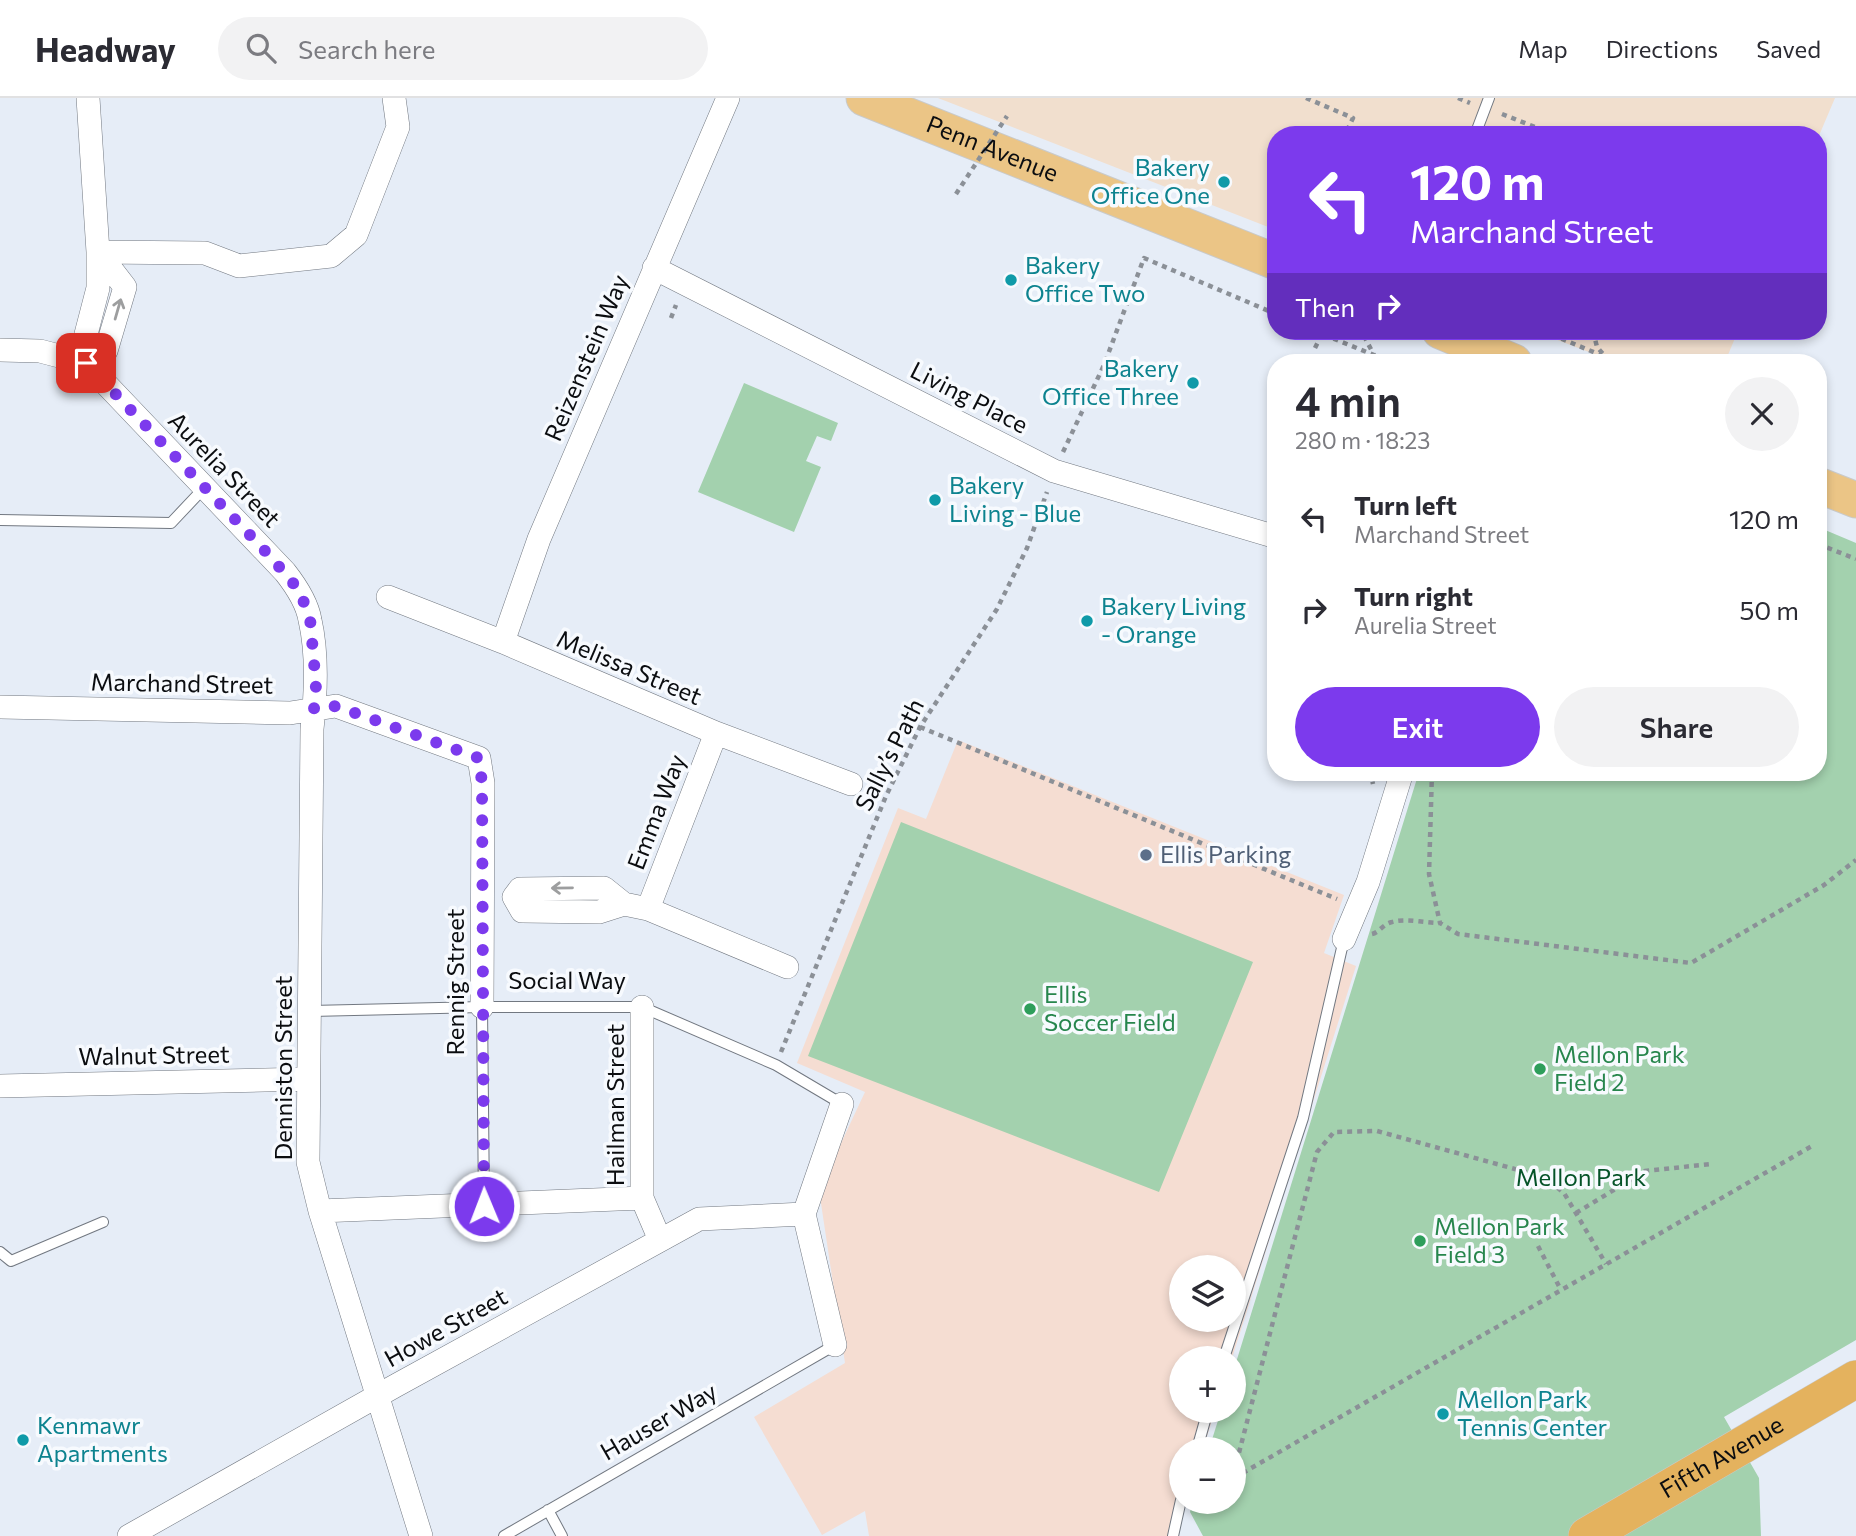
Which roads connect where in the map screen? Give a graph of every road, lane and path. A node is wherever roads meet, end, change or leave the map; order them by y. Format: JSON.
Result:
{"nodes":[{"id":1,"x":88,"y":98,"type":"edge"},
{"id":2,"x":394,"y":98,"type":"edge"},
{"id":3,"x":728,"y":98,"type":"edge"},
{"id":4,"x":864,"y":98,"type":"edge"},
{"id":5,"x":1306,"y":98,"type":"edge"},
{"id":6,"x":1458,"y":98,"type":"edge"},
{"id":7,"x":1488,"y":103,"type":"edge"},
{"id":8,"x":1007,"y":116,"type":"dead end"},
{"id":9,"x":1349,"y":126,"type":"edge"},
{"id":10,"x":1479,"y":126,"type":"edge"},
{"id":11,"x":1536,"y":126,"type":"edge"},
{"id":12,"x":956,"y":194,"type":"dead end"},
{"id":13,"x":97,"y":252,"type":"junction"},
{"id":14,"x":1267,"y":258,"type":"edge"},
{"id":15,"x":654,"y":268,"type":"junction"},
{"id":16,"x":1267,"y":310,"type":"edge"},
{"id":17,"x":1319,"y":340,"type":"edge"},
{"id":18,"x":1336,"y":340,"type":"edge"},
{"id":19,"x":1461,"y":340,"type":"edge"},
{"id":20,"x":1565,"y":340,"type":"edge"},
{"id":21,"x":1315,"y":348,"type":"dead end"},
{"id":22,"x":0,"y":350,"type":"edge"},
{"id":23,"x":1370,"y":354,"type":"edge"},
{"id":24,"x":1495,"y":354,"type":"edge"},
{"id":25,"x":1598,"y":354,"type":"edge"},
{"id":26,"x":86,"y":363,"type":"junction"},
{"id":27,"x":1054,"y":471,"type":"junction"},
{"id":28,"x":204,"y":488,"type":"junction"},
{"id":29,"x":1827,"y":489,"type":"edge"},
{"id":30,"x":1856,"y":500,"type":"edge"},
{"id":31,"x":0,"y":520,"type":"edge"},
{"id":32,"x":1267,"y":534,"type":"edge"},
{"id":33,"x":1827,"y":548,"type":"edge"},
{"id":34,"x":1856,"y":559,"type":"edge"},
{"id":35,"x":387,"y":597,"type":"dead end"},
{"id":36,"x":503,"y":642,"type":"junction"},
{"id":37,"x":0,"y":707,"type":"edge"},
{"id":38,"x":314,"y":709,"type":"junction"},
{"id":39,"x":920,"y":727,"type":"junction"},
{"id":40,"x":716,"y":733,"type":"junction"},
{"id":41,"x":479,"y":758,"type":"joint"},
{"id":42,"x":1399,"y":781,"type":"edge"},
{"id":43,"x":1432,"y":781,"type":"edge"},
{"id":44,"x":851,"y":784,"type":"dead end"},
{"id":45,"x":1856,"y":860,"type":"edge"},
{"id":46,"x":624,"y":904,"type":"dead end"},
{"id":47,"x":1357,"y":907,"type":"junction"},
{"id":48,"x":648,"y":909,"type":"junction"},
{"id":49,"x":1440,"y":923,"type":"junction"},
{"id":50,"x":1345,"y":939,"type":"junction"},
{"id":51,"x":787,"y":967,"type":"dead end"},
{"id":52,"x":482,"y":1007,"type":"junction"},
{"id":53,"x":642,"y":1007,"type":"junction"},
{"id":54,"x":311,"y":1011,"type":"junction"},
{"id":55,"x":776,"y":1065,"type":"junction"},
{"id":56,"x":308,"y":1079,"type":"junction"},
{"id":57,"x":0,"y":1086,"type":"edge"},
{"id":58,"x":842,"y":1104,"type":"joint"},
{"id":59,"x":1812,"y":1146,"type":"dead end"},
{"id":60,"x":1711,"y":1164,"type":"dead end"},
{"id":61,"x":642,"y":1198,"type":"junction"},
{"id":62,"x":484,"y":1206,"type":"junction"},
{"id":63,"x":320,"y":1211,"type":"junction"},
{"id":64,"x":1576,"y":1213,"type":"junction"},
{"id":65,"x":804,"y":1214,"type":"junction"},
{"id":66,"x":103,"y":1222,"type":"dead end"},
{"id":67,"x":660,"y":1240,"type":"junction"},
{"id":68,"x":1538,"y":1246,"type":"dead end"},
{"id":69,"x":0,"y":1252,"type":"edge"},
{"id":70,"x":1606,"y":1264,"type":"junction"},
{"id":71,"x":1561,"y":1290,"type":"junction"},
{"id":72,"x":835,"y":1345,"type":"joint"},
{"id":73,"x":1228,"y":1346,"type":"edge"},
{"id":74,"x":1856,"y":1379,"type":"edge"},
{"id":75,"x":378,"y":1396,"type":"junction"},
{"id":76,"x":1243,"y":1437,"type":"edge"},
{"id":77,"x":1246,"y":1471,"type":"edge"},
{"id":78,"x":548,"y":1510,"type":"junction"},
{"id":79,"x":1178,"y":1514,"type":"edge"},
{"id":80,"x":131,"y":1535,"type":"edge"},
{"id":81,"x":421,"y":1536,"type":"edge"},
{"id":82,"x":504,"y":1536,"type":"edge"},
{"id":83,"x":562,"y":1536,"type":"edge"},
{"id":84,"x":1173,"y":1536,"type":"edge"},
{"id":85,"x":1587,"y":1536,"type":"edge"}],
"edges":[{"from":1,"to":13,"type":"street"},
{"from":2,"to":13,"type":"street"},
{"from":3,"to":15,"type":"street","name":"Reizenstein Way"},
{"from":4,"to":14,"type":"main road","name":"Penn Avenue"},
{"from":5,"to":9,"type":"path"},
{"from":6,"to":7,"type":"path"},
{"from":7,"to":10,"type":"lane"},
{"from":7,"to":11,"type":"path"},
{"from":8,"to":12,"type":"path","bridge":true},
{"from":13,"to":26,"type":"street"},
{"from":15,"to":27,"type":"street","name":"Living Place"},
{"from":15,"to":36,"type":"street","name":"Reizenstein Way"},
{"from":16,"to":27,"type":"path","name":"Sally’s Path"},
{"from":17,"to":21,"type":"path"},
{"from":18,"to":23,"type":"path"},
{"from":19,"to":24,"type":"main road"},
{"from":20,"to":25,"type":"path"},
{"from":22,"to":26,"type":"street"},
{"from":26,"to":28,"type":"street","name":"Aurelia Street"},
{"from":27,"to":32,"type":"street","name":"Living Place"},
{"from":27,"to":39,"type":"path","name":"Sally’s Path"},
{"from":28,"to":31,"type":"lane"},
{"from":28,"to":38,"type":"street","name":"Aurelia Street"},
{"from":29,"to":30,"type":"main road"},
{"from":33,"to":34,"type":"path"},
{"from":35,"to":36,"type":"street","name":"Melissa Street"},
{"from":36,"to":40,"type":"street","name":"Melissa Street"},
{"from":37,"to":38,"type":"street","name":"Marchand Street"},
{"from":38,"to":41,"type":"street","name":"Marchand Street"},
{"from":38,"to":54,"type":"street","name":"Denniston Street"},
{"from":39,"to":47,"type":"path"},
{"from":39,"to":55,"type":"path","name":"Sally’s Path"},
{"from":40,"to":44,"type":"street","name":"Melissa Street"},
{"from":40,"to":48,"type":"street","name":"Emma Way"},
{"from":41,"to":52,"type":"street","name":"Rennig Street"},
{"from":42,"to":47,"type":"street"},
{"from":43,"to":49,"type":"path"},
{"from":45,"to":49,"type":"path"},
{"from":46,"to":48,"type":"street"},
{"from":47,"to":50,"type":"street"},
{"from":48,"to":51,"type":"street"},
{"from":49,"to":50,"type":"path"},
{"from":50,"to":73,"type":"lane"},
{"from":52,"to":53,"type":"lane","name":"Social Way"},
{"from":52,"to":54,"type":"lane","name":"Social Way"},
{"from":52,"to":62,"type":"lane","name":"Rennig Street"},
{"from":53,"to":55,"type":"lane","name":"Social Way"},
{"from":53,"to":61,"type":"street","name":"Hailman Street"},
{"from":54,"to":56,"type":"street","name":"Denniston Street"},
{"from":55,"to":58,"type":"lane","name":"Social Way"},
{"from":56,"to":57,"type":"street","name":"Walnut Street"},
{"from":56,"to":63,"type":"street","name":"Denniston Street"},
{"from":58,"to":65,"type":"street"},
{"from":59,"to":70,"type":"path"},
{"from":60,"to":64,"type":"path"},
{"from":61,"to":62,"type":"street"},
{"from":61,"to":67,"type":"street","name":"Hailman Street"},
{"from":62,"to":63,"type":"street"},
{"from":63,"to":75,"type":"street","name":"Denniston Street"},
{"from":64,"to":70,"type":"path"},
{"from":64,"to":76,"type":"path"},
{"from":65,"to":67,"type":"street","name":"Howe Street"},
{"from":65,"to":72,"type":"street"},
{"from":66,"to":69,"type":"lane"},
{"from":67,"to":75,"type":"street","name":"Howe Street"},
{"from":68,"to":71,"type":"path"},
{"from":70,"to":71,"type":"path"},
{"from":71,"to":77,"type":"path"},
{"from":72,"to":78,"type":"lane","name":"Hauser Way"},
{"from":74,"to":85,"type":"highway","name":"Fifth Avenue"},
{"from":75,"to":80,"type":"street","name":"Howe Street"},
{"from":75,"to":81,"type":"street","name":"Denniston Street"},
{"from":78,"to":82,"type":"lane","name":"Hauser Way"},
{"from":78,"to":83,"type":"lane"},
{"from":79,"to":84,"type":"lane"}]}
